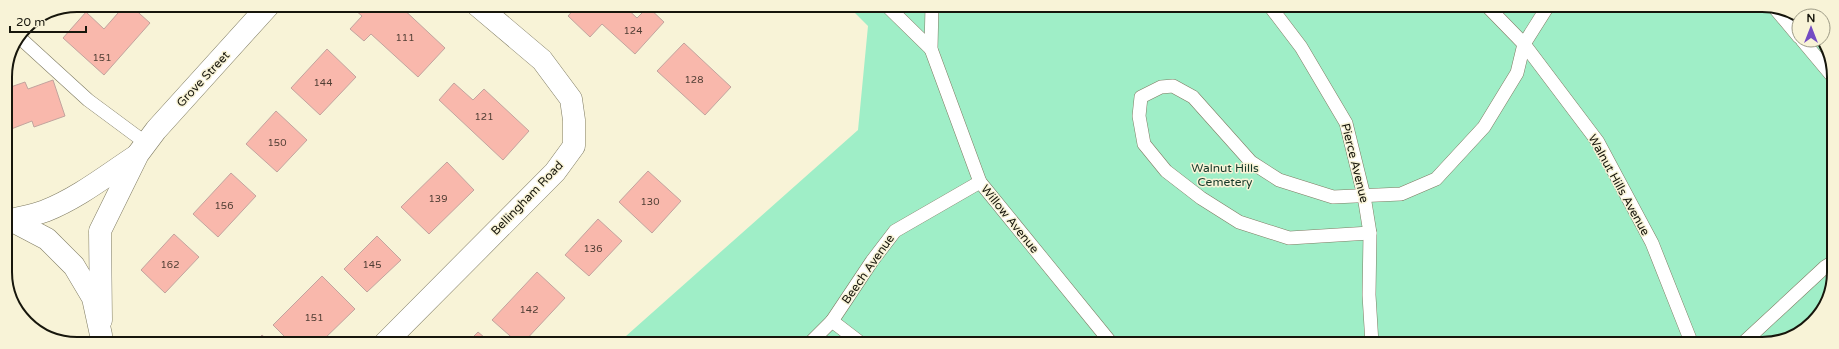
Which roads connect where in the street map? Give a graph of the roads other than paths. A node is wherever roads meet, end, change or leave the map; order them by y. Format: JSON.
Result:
{"nodes":[{"id":1,"x":263,"y":12,"type":"edge"},
{"id":2,"x":485,"y":12,"type":"edge"},
{"id":3,"x":893,"y":12,"type":"edge"},
{"id":4,"x":932,"y":12,"type":"edge"},
{"id":5,"x":1274,"y":12,"type":"edge"},
{"id":6,"x":1493,"y":12,"type":"edge"},
{"id":7,"x":1544,"y":12,"type":"edge"},
{"id":8,"x":1780,"y":15,"type":"edge"},
{"id":9,"x":1791,"y":27,"type":"edge"},
{"id":10,"x":23,"y":41,"type":"edge"},
{"id":11,"x":1524,"y":44,"type":"junction"},
{"id":12,"x":1809,"y":48,"type":"edge"},
{"id":13,"x":931,"y":49,"type":"junction"},
{"id":14,"x":1826,"y":69,"type":"edge"},
{"id":15,"x":142,"y":148,"type":"junction"},
{"id":16,"x":980,"y":182,"type":"junction"},
{"id":17,"x":1364,"y":196,"type":"junction"},
{"id":18,"x":12,"y":218,"type":"edge"},
{"id":19,"x":12,"y":221,"type":"edge"},
{"id":20,"x":1370,"y":234,"type":"junction"},
{"id":21,"x":1827,"y":266,"type":"edge"},
{"id":22,"x":832,"y":321,"type":"junction"},
{"id":23,"x":101,"y":337,"type":"edge"},
{"id":24,"x":101,"y":337,"type":"edge"},
{"id":25,"x":390,"y":337,"type":"edge"},
{"id":26,"x":815,"y":337,"type":"edge"},
{"id":27,"x":853,"y":337,"type":"edge"},
{"id":28,"x":1106,"y":337,"type":"edge"},
{"id":29,"x":1372,"y":337,"type":"edge"},
{"id":30,"x":1689,"y":337,"type":"edge"},
{"id":31,"x":1750,"y":337,"type":"edge"}],
"edges":[{"from":1,"to":15,"type":"main road","name":"Grove Street"},
{"from":2,"to":25,"type":"main road","name":"Bellingham Road"},
{"from":3,"to":13,"type":"lane"},
{"from":4,"to":13,"type":"lane","name":"Willow Avenue"},
{"from":5,"to":17,"type":"lane","name":"Pierce Avenue"},
{"from":6,"to":11,"type":"lane","name":"Walnut Hills Avenue"},
{"from":7,"to":11,"type":"lane"},
{"from":8,"to":9,"type":"lane"},
{"from":10,"to":15,"type":"lane"},
{"from":11,"to":17,"type":"lane"},
{"from":11,"to":30,"type":"lane","name":"Walnut Hills Avenue"},
{"from":12,"to":14,"type":"lane"},
{"from":13,"to":16,"type":"lane","name":"Willow Avenue"},
{"from":15,"to":18,"type":"main road","name":"Grove Street"},
{"from":15,"to":23,"type":"main road","name":"Grove Street"},
{"from":16,"to":22,"type":"lane","name":"Beech Avenue"},
{"from":16,"to":28,"type":"lane","name":"Willow Avenue"},
{"from":17,"to":20,"type":"lane","name":"Pierce Avenue"},
{"from":17,"to":20,"type":"lane"},
{"from":19,"to":24,"type":"main road"},
{"from":20,"to":29,"type":"lane","name":"Pierce Avenue"},
{"from":21,"to":31,"type":"lane"},
{"from":22,"to":26,"type":"lane","name":"Beech Avenue"},
{"from":22,"to":27,"type":"lane"}]}
